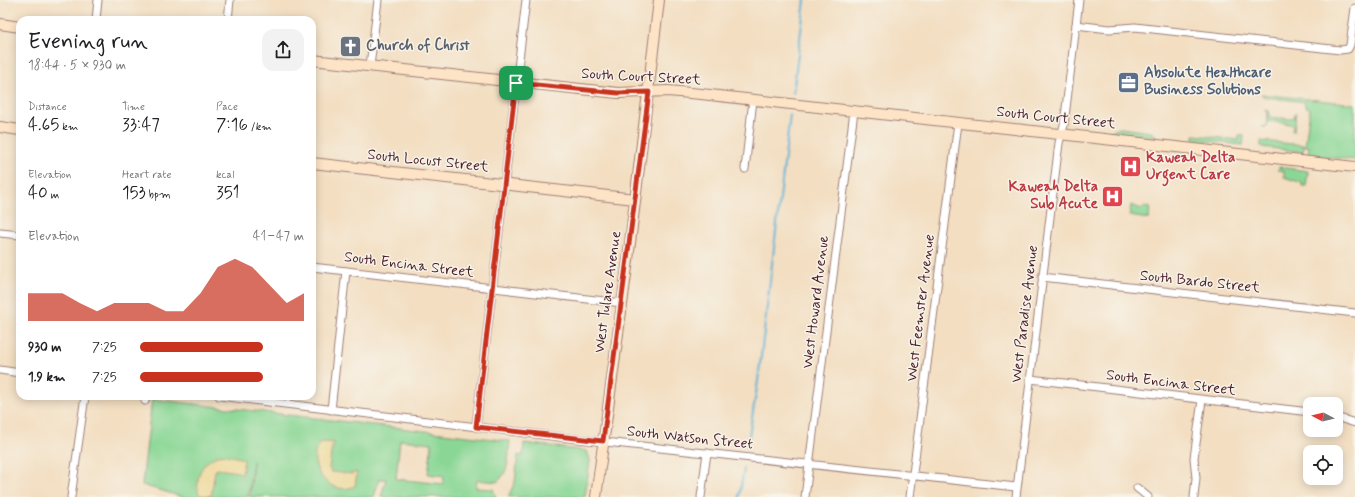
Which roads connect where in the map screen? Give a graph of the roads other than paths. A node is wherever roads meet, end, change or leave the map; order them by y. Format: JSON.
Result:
{"nodes":[{"id":1,"x":98,"y":0,"type":"edge"},
{"id":2,"x":230,"y":0,"type":"edge"},
{"id":3,"x":378,"y":0,"type":"edge"},
{"id":4,"x":526,"y":0,"type":"edge"},
{"id":5,"x":660,"y":0,"type":"edge"},
{"id":6,"x":1079,"y":0,"type":"edge"},
{"id":7,"x":1355,"y":8,"type":"edge"},
{"id":8,"x":96,"y":16,"type":"edge"},
{"id":9,"x":228,"y":16,"type":"edge"},
{"id":10,"x":0,"y":24,"type":"edge"},
{"id":11,"x":1076,"y":25,"type":"junction"},
{"id":12,"x":16,"y":26,"type":"edge"},
{"id":13,"x":316,"y":60,"type":"edge"},
{"id":14,"x":370,"y":66,"type":"junction"},
{"id":15,"x":516,"y":83,"type":"junction"},
{"id":16,"x":649,"y":92,"type":"junction"},
{"id":17,"x":753,"y":100,"type":"junction"},
{"id":18,"x":854,"y":111,"type":"junction"},
{"id":19,"x":958,"y":123,"type":"junction"},
{"id":20,"x":0,"y":127,"type":"edge"},
{"id":21,"x":16,"y":129,"type":"edge"},
{"id":22,"x":1061,"y":134,"type":"junction"},
{"id":23,"x":316,"y":163,"type":"edge"},
{"id":24,"x":1355,"y":167,"type":"edge"},
{"id":25,"x":745,"y":169,"type":"dead end"},
{"id":26,"x":504,"y":184,"type":"junction"},
{"id":27,"x":635,"y":199,"type":"junction"},
{"id":28,"x":0,"y":233,"type":"edge"},
{"id":29,"x":16,"y":235,"type":"edge"},
{"id":30,"x":316,"y":267,"type":"edge"},
{"id":31,"x":346,"y":271,"type":"junction"},
{"id":32,"x":1042,"y":277,"type":"junction"},
{"id":33,"x":491,"y":288,"type":"junction"},
{"id":34,"x":622,"y":303,"type":"junction"},
{"id":35,"x":1355,"y":313,"type":"edge"},
{"id":36,"x":0,"y":370,"type":"edge"},
{"id":37,"x":16,"y":372,"type":"edge"},
{"id":38,"x":1030,"y":379,"type":"junction"},
{"id":39,"x":83,"y":400,"type":"edge"},
{"id":40,"x":251,"y":400,"type":"edge"},
{"id":41,"x":1202,"y":400,"type":"junction"},
{"id":42,"x":331,"y":410,"type":"junction"},
{"id":43,"x":1303,"y":411,"type":"edge"},
{"id":44,"x":1343,"y":419,"type":"edge"},
{"id":45,"x":1355,"y":423,"type":"edge"},
{"id":46,"x":476,"y":427,"type":"junction"},
{"id":47,"x":603,"y":441,"type":"junction"},
{"id":48,"x":706,"y":453,"type":"junction"},
{"id":49,"x":809,"y":464,"type":"junction"},
{"id":50,"x":913,"y":477,"type":"junction"},
{"id":51,"x":1016,"y":487,"type":"junction"},
{"id":52,"x":1137,"y":488,"type":"dead end"},
{"id":53,"x":71,"y":497,"type":"edge"},
{"id":54,"x":596,"y":497,"type":"edge"},
{"id":55,"x":701,"y":497,"type":"edge"},
{"id":56,"x":805,"y":497,"type":"edge"},
{"id":57,"x":910,"y":497,"type":"edge"},
{"id":58,"x":1016,"y":497,"type":"edge"},
{"id":59,"x":1148,"y":497,"type":"edge"},
{"id":60,"x":1194,"y":497,"type":"edge"}],
"edges":[{"from":1,"to":8,"type":"street"},
{"from":2,"to":9,"type":"street"},
{"from":3,"to":14,"type":"street"},
{"from":4,"to":15,"type":"street"},
{"from":5,"to":16,"type":"street","name":"West Tulare Avenue"},
{"from":6,"to":11,"type":"street","name":"West Paradise Avenue"},
{"from":7,"to":11,"type":"street"},
{"from":10,"to":12,"type":"street"},
{"from":11,"to":22,"type":"street","name":"West Paradise Avenue"},
{"from":13,"to":14,"type":"street","name":"South Court Street"},
{"from":14,"to":15,"type":"street","name":"South Court Street"},
{"from":15,"to":16,"type":"street","name":"South Court Street"},
{"from":15,"to":26,"type":"street"},
{"from":16,"to":17,"type":"street","name":"South Court Street"},
{"from":16,"to":27,"type":"street","name":"West Tulare Avenue"},
{"from":17,"to":18,"type":"street","name":"South Court Street"},
{"from":17,"to":25,"type":"street"},
{"from":18,"to":19,"type":"street","name":"South Court Street"},
{"from":18,"to":49,"type":"street","name":"West Howard Avenue"},
{"from":19,"to":22,"type":"street","name":"South Court Street"},
{"from":19,"to":50,"type":"street","name":"West Feemster Avenue"},
{"from":20,"to":21,"type":"street"},
{"from":22,"to":24,"type":"street","name":"South Court Street"},
{"from":22,"to":32,"type":"street","name":"West Paradise Avenue"},
{"from":23,"to":26,"type":"street","name":"South Locust Street"},
{"from":26,"to":27,"type":"street","name":"South Locust Street"},
{"from":26,"to":33,"type":"street"},
{"from":27,"to":34,"type":"street","name":"West Tulare Avenue"},
{"from":28,"to":29,"type":"street"},
{"from":30,"to":31,"type":"street","name":"South Encina Street"},
{"from":31,"to":33,"type":"street","name":"South Encina Street"},
{"from":31,"to":42,"type":"street"},
{"from":32,"to":35,"type":"street","name":"South Bardo Street"},
{"from":32,"to":38,"type":"street","name":"West Paradise Avenue"},
{"from":33,"to":34,"type":"street","name":"South Encina Street"},
{"from":33,"to":46,"type":"street"},
{"from":34,"to":47,"type":"street","name":"West Tulare Avenue"},
{"from":36,"to":37,"type":"street"},
{"from":38,"to":41,"type":"street","name":"South Encina Street"},
{"from":38,"to":51,"type":"street","name":"West Paradise Avenue"},
{"from":39,"to":53,"type":"street"},
{"from":40,"to":42,"type":"street","name":"South Watson Street"},
{"from":41,"to":43,"type":"street","name":"South Encina Street"},
{"from":41,"to":60,"type":"street"},
{"from":42,"to":46,"type":"street","name":"South Watson Street"},
{"from":44,"to":45,"type":"street"},
{"from":46,"to":47,"type":"street","name":"South Watson Street"},
{"from":47,"to":48,"type":"street","name":"South Watson Street"},
{"from":47,"to":54,"type":"street","name":"West Tulare Avenue"},
{"from":48,"to":49,"type":"street","name":"South Watson Street"},
{"from":48,"to":55,"type":"street"},
{"from":49,"to":50,"type":"street","name":"South Watson Street"},
{"from":49,"to":56,"type":"street","name":"West Howard Avenue"},
{"from":50,"to":51,"type":"street","name":"South Watson Street"},
{"from":50,"to":57,"type":"street","name":"West Feemster Avenue"},
{"from":51,"to":58,"type":"street","name":"West Paradise Avenue"},
{"from":52,"to":59,"type":"street"}]}
